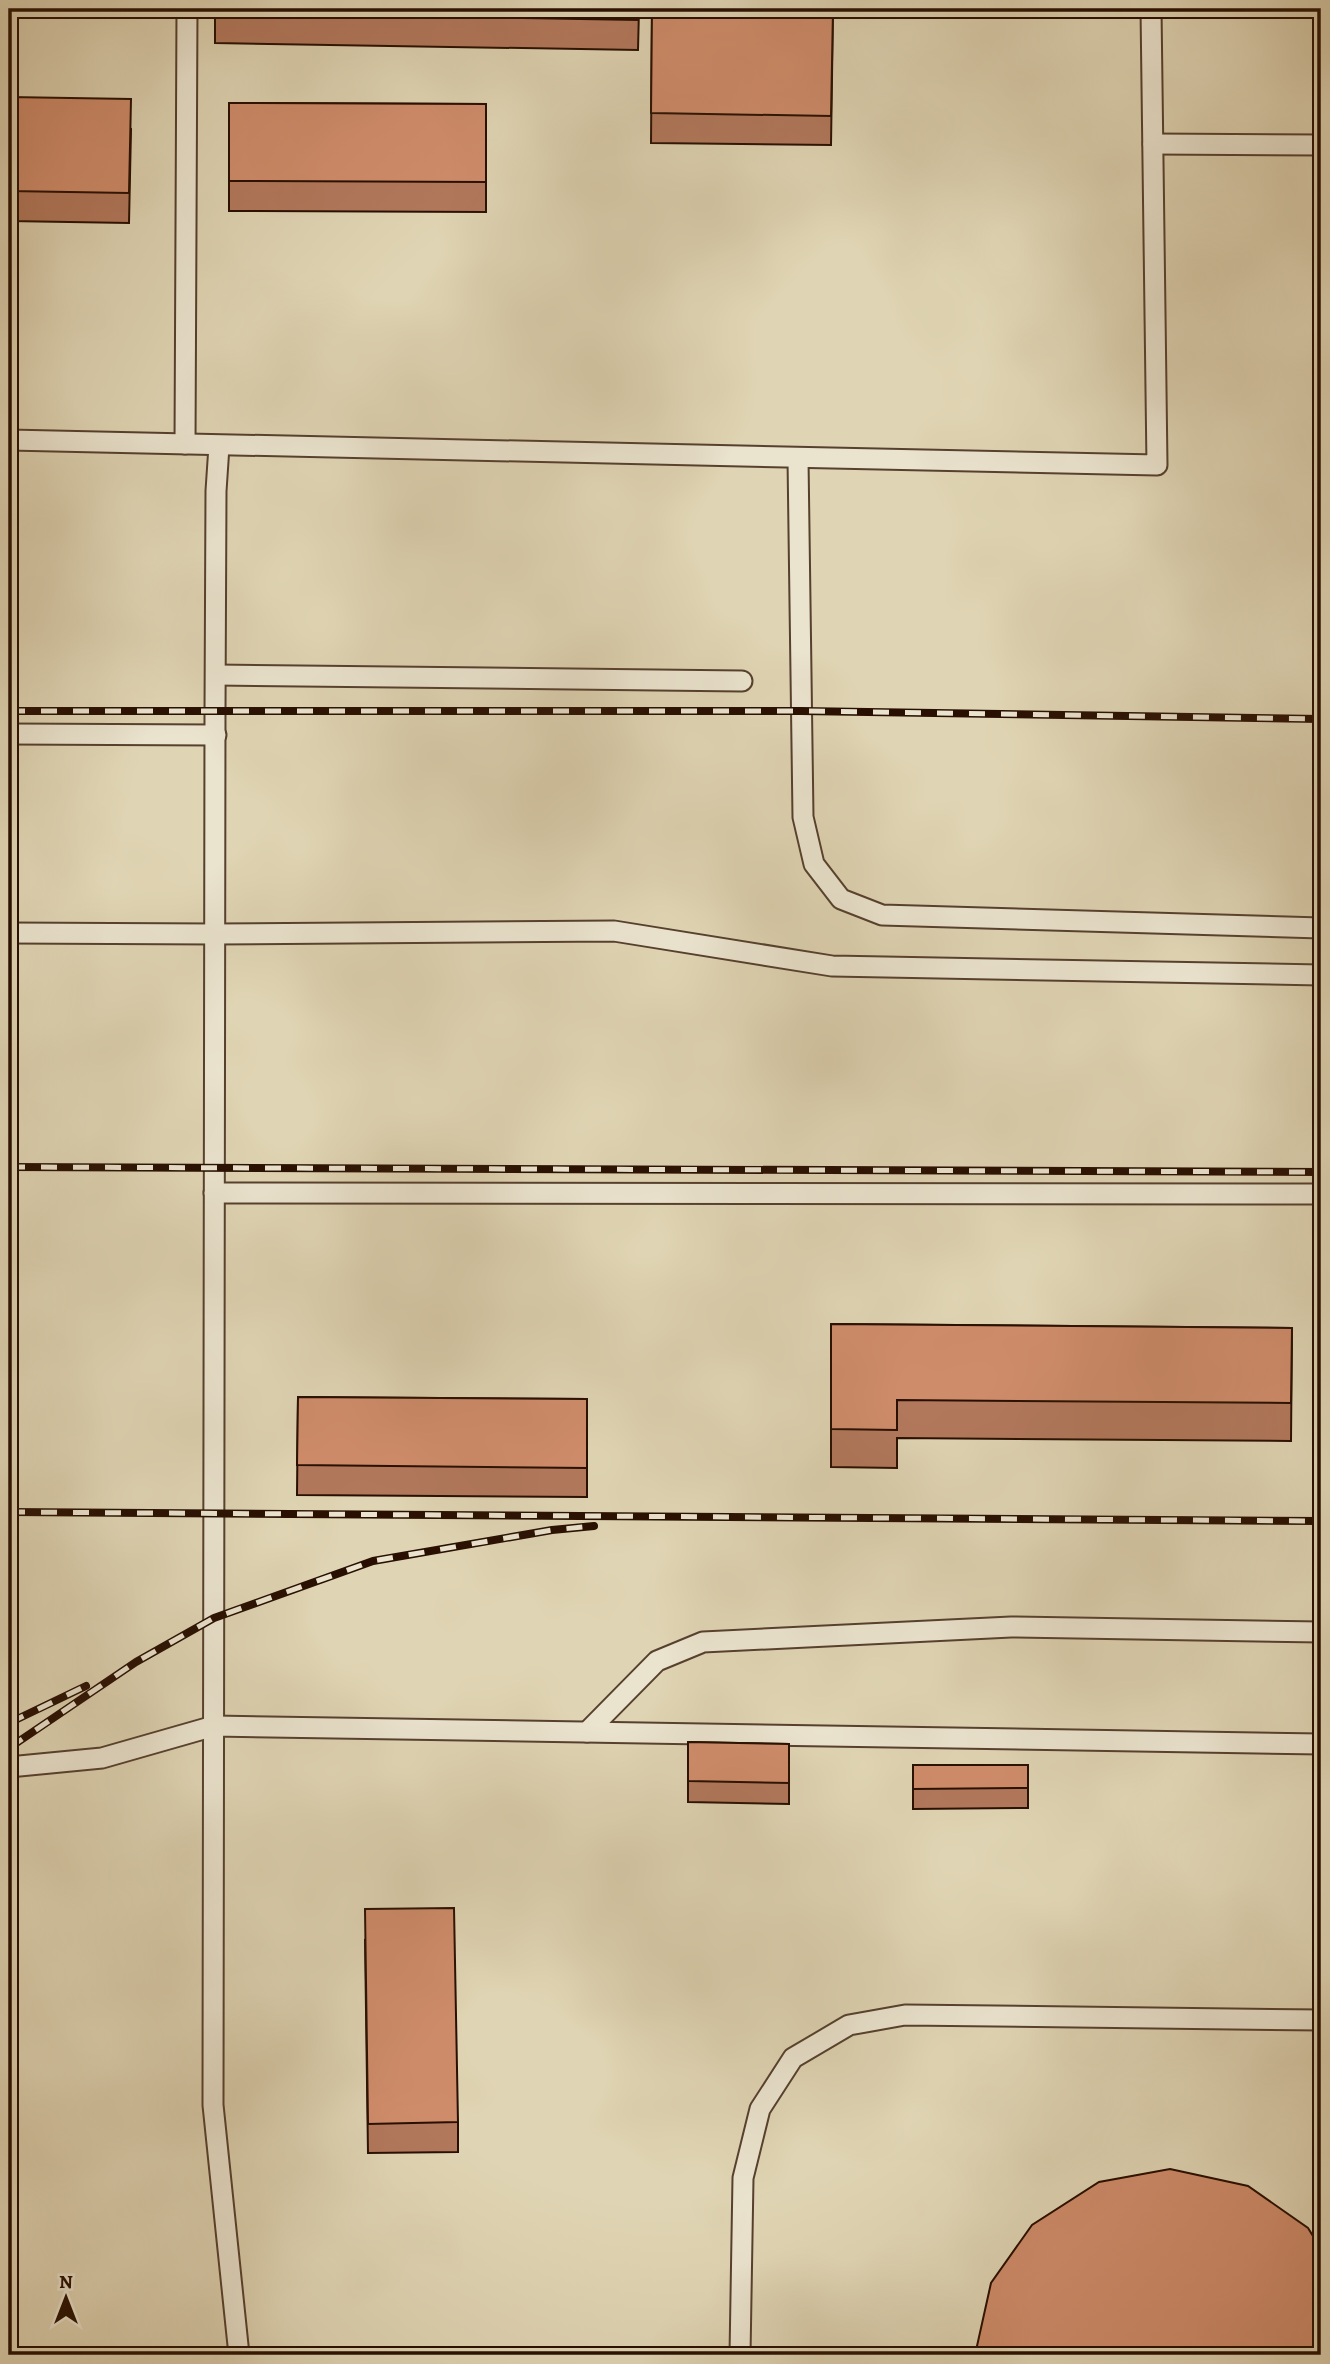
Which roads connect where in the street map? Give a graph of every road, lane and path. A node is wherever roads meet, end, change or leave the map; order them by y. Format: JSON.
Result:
{"nodes":[{"id":1,"x":187,"y":9,"type":"edge"},
{"id":2,"x":1151,"y":9,"type":"edge"},
{"id":3,"x":1153,"y":144,"type":"junction"},
{"id":4,"x":1321,"y":145,"type":"edge"},
{"id":5,"x":9,"y":440,"type":"edge"},
{"id":6,"x":185,"y":444,"type":"junction"},
{"id":7,"x":219,"y":446,"type":"junction"},
{"id":8,"x":798,"y":459,"type":"junction"},
{"id":9,"x":216,"y":675,"type":"junction"},
{"id":10,"x":742,"y":681,"type":"dead end"},
{"id":11,"x":9,"y":734,"type":"edge"},
{"id":12,"x":216,"y":735,"type":"junction"},
{"id":13,"x":1321,"y":928,"type":"edge"},
{"id":14,"x":9,"y":933,"type":"edge"},
{"id":15,"x":215,"y":934,"type":"junction"},
{"id":16,"x":1321,"y":975,"type":"edge"},
{"id":17,"x":214,"y":1193,"type":"junction"},
{"id":18,"x":1321,"y":1194,"type":"edge"},
{"id":19,"x":1321,"y":1632,"type":"edge"},
{"id":20,"x":214,"y":1726,"type":"junction"},
{"id":21,"x":587,"y":1732,"type":"junction"},
{"id":22,"x":1321,"y":1744,"type":"edge"},
{"id":23,"x":9,"y":1767,"type":"edge"},
{"id":24,"x":1321,"y":2020,"type":"edge"},
{"id":25,"x":239,"y":2355,"type":"edge"},
{"id":26,"x":740,"y":2355,"type":"edge"}],
"edges":[{"from":1,"to":6,"type":"lane"},
{"from":2,"to":3,"type":"lane"},
{"from":3,"to":4,"type":"lane"},
{"from":3,"to":8,"type":"lane"},
{"from":5,"to":6,"type":"lane"},
{"from":6,"to":7,"type":"lane"},
{"from":7,"to":8,"type":"lane"},
{"from":7,"to":9,"type":"lane"},
{"from":8,"to":13,"type":"lane"},
{"from":9,"to":10,"type":"lane"},
{"from":9,"to":12,"type":"lane"},
{"from":11,"to":12,"type":"lane"},
{"from":12,"to":15,"type":"lane"},
{"from":14,"to":15,"type":"lane"},
{"from":15,"to":16,"type":"lane"},
{"from":15,"to":17,"type":"lane"},
{"from":17,"to":18,"type":"lane"},
{"from":17,"to":20,"type":"lane"},
{"from":19,"to":21,"type":"lane"},
{"from":20,"to":21,"type":"lane"},
{"from":20,"to":23,"type":"lane"},
{"from":20,"to":25,"type":"lane"},
{"from":21,"to":22,"type":"lane"},
{"from":24,"to":26,"type":"lane"}]}
